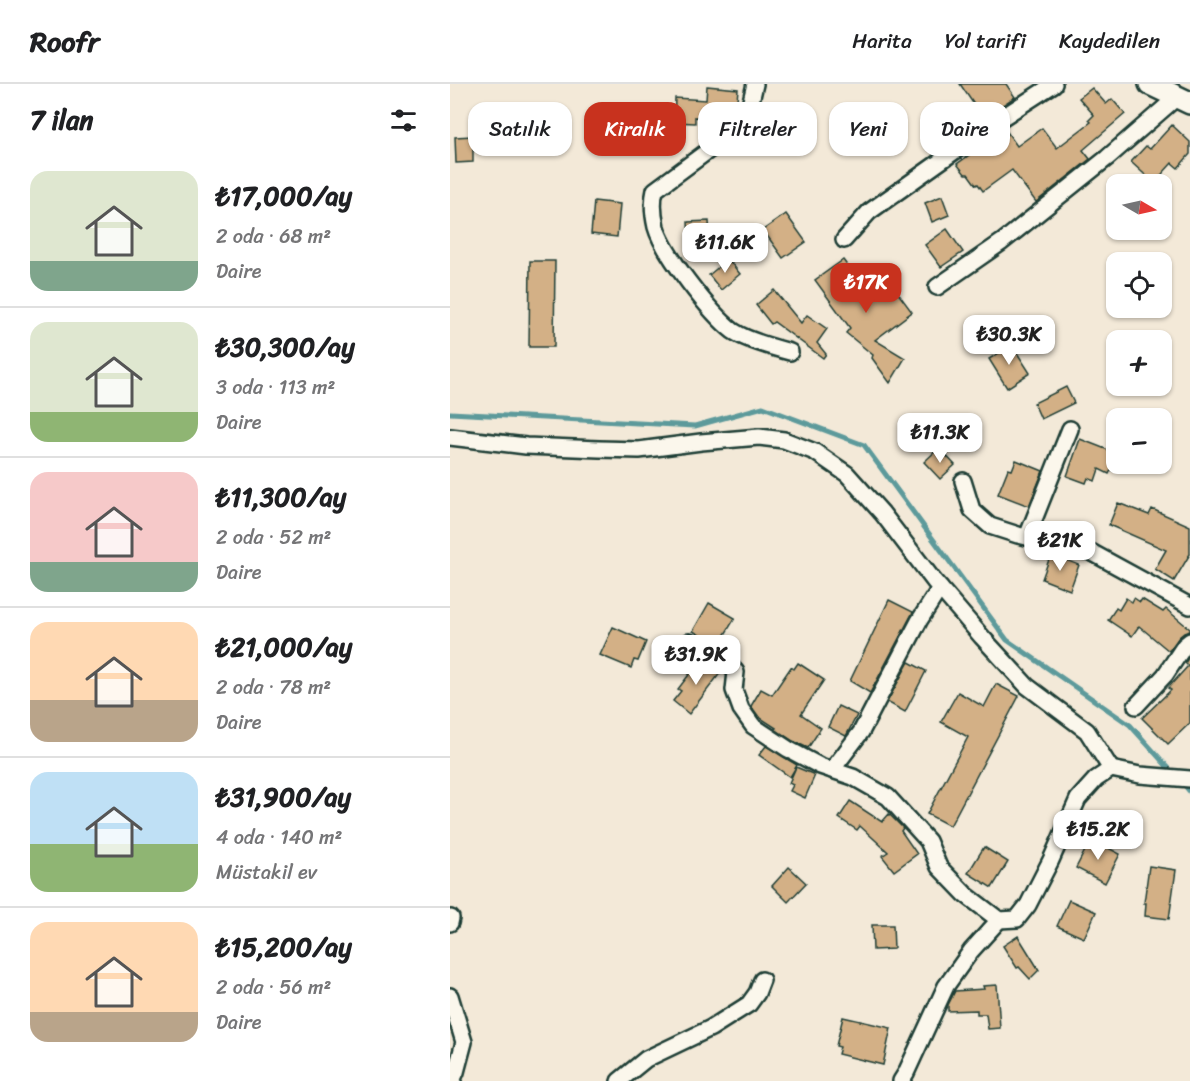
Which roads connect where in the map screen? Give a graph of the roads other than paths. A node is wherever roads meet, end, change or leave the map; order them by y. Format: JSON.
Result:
{"nodes":[{"id":1,"x":755,"y":84,"type":"edge"},
{"id":2,"x":1054,"y":84,"type":"edge"},
{"id":3,"x":1150,"y":84,"type":"edge"},
{"id":4,"x":1184,"y":100,"type":"edge"},
{"id":5,"x":844,"y":240,"type":"dead end"},
{"id":6,"x":937,"y":287,"type":"dead end"},
{"id":7,"x":790,"y":352,"type":"dead end"},
{"id":8,"x":1070,"y":429,"type":"dead end"},
{"id":9,"x":450,"y":437,"type":"edge"},
{"id":10,"x":963,"y":481,"type":"dead end"},
{"id":11,"x":1027,"y":537,"type":"junction"},
{"id":12,"x":940,"y":588,"type":"junction"},
{"id":13,"x":1190,"y":606,"type":"edge"},
{"id":14,"x":1190,"y":641,"type":"edge"},
{"id":15,"x":689,"y":642,"type":"dead end"},
{"id":16,"x":1136,"y":706,"type":"dead end"},
{"id":17,"x":1111,"y":769,"type":"junction"},
{"id":18,"x":832,"y":770,"type":"junction"},
{"id":19,"x":1190,"y":779,"type":"edge"},
{"id":20,"x":999,"y":920,"type":"junction"},
{"id":21,"x":762,"y":980,"type":"dead end"},
{"id":22,"x":450,"y":996,"type":"edge"},
{"id":23,"x":452,"y":1081,"type":"edge"},
{"id":24,"x":619,"y":1081,"type":"edge"},
{"id":25,"x":901,"y":1081,"type":"edge"}],
"edges":[{"from":1,"to":7,"type":"street"},
{"from":2,"to":5,"type":"street"},
{"from":3,"to":4,"type":"main road"},
{"from":4,"to":6,"type":"street"},
{"from":8,"to":11,"type":"street"},
{"from":9,"to":12,"type":"street"},
{"from":10,"to":11,"type":"street"},
{"from":11,"to":13,"type":"street"},
{"from":12,"to":17,"type":"street"},
{"from":12,"to":18,"type":"street"},
{"from":14,"to":16,"type":"street"},
{"from":15,"to":18,"type":"street"},
{"from":17,"to":19,"type":"street"},
{"from":17,"to":20,"type":"street"},
{"from":18,"to":20,"type":"street"},
{"from":20,"to":25,"type":"street"},
{"from":21,"to":24,"type":"street"},
{"from":22,"to":23,"type":"street"}]}
